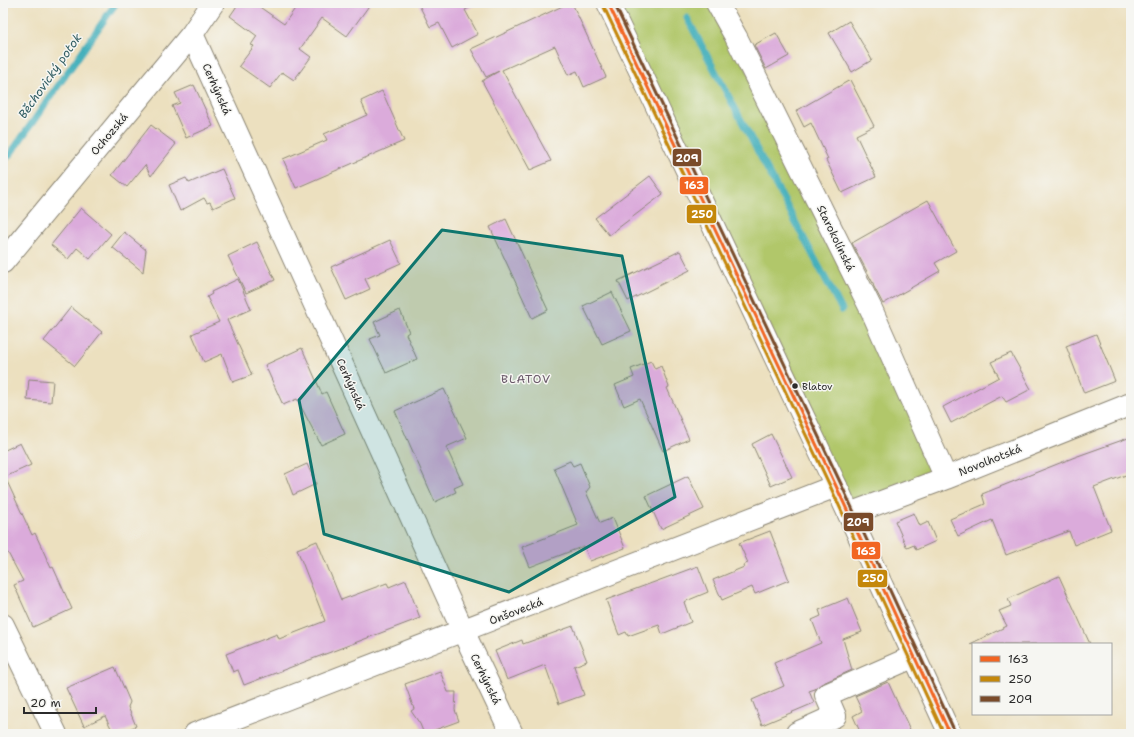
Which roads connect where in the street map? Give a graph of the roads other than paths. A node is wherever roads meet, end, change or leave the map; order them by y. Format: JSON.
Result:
{"nodes":[{"id":1,"x":213,"y":3,"type":"edge"},
{"id":2,"x":608,"y":3,"type":"edge"},
{"id":3,"x":717,"y":3,"type":"edge"},
{"id":4,"x":192,"y":34,"type":"junction"},
{"id":5,"x":3,"y":262,"type":"edge"},
{"id":6,"x":1131,"y":404,"type":"edge"},
{"id":7,"x":946,"y":478,"type":"junction"},
{"id":8,"x":836,"y":486,"type":"junction"},
{"id":9,"x":849,"y":514,"type":"junction"},
{"id":10,"x":3,"y":626,"type":"edge"},
{"id":11,"x":463,"y":631,"type":"junction"},
{"id":12,"x":915,"y":656,"type":"junction"},
{"id":13,"x":797,"y":733,"type":"dead end"},
{"id":14,"x":56,"y":734,"type":"edge"},
{"id":15,"x":195,"y":734,"type":"edge"},
{"id":16,"x":512,"y":734,"type":"edge"},
{"id":17,"x":950,"y":734,"type":"edge"}],
"edges":[{"from":1,"to":4,"type":"street","name":"Ochozská"},
{"from":2,"to":8,"type":"street"},
{"from":3,"to":7,"type":"street","name":"Starokolínská"},
{"from":4,"to":5,"type":"street","name":"Ochozská"},
{"from":4,"to":11,"type":"street","name":"Cerhýnská"},
{"from":6,"to":7,"type":"street","name":"Novolhotská"},
{"from":7,"to":9,"type":"street","name":"Novolhotská"},
{"from":8,"to":9,"type":"street"},
{"from":8,"to":11,"type":"street","name":"Onšovecká"},
{"from":9,"to":12,"type":"street"},
{"from":10,"to":14,"type":"street"},
{"from":11,"to":15,"type":"street","name":"Onšovecká"},
{"from":11,"to":16,"type":"street","name":"Cerhýnská"},
{"from":12,"to":13,"type":"street"},
{"from":12,"to":17,"type":"street"}]}
